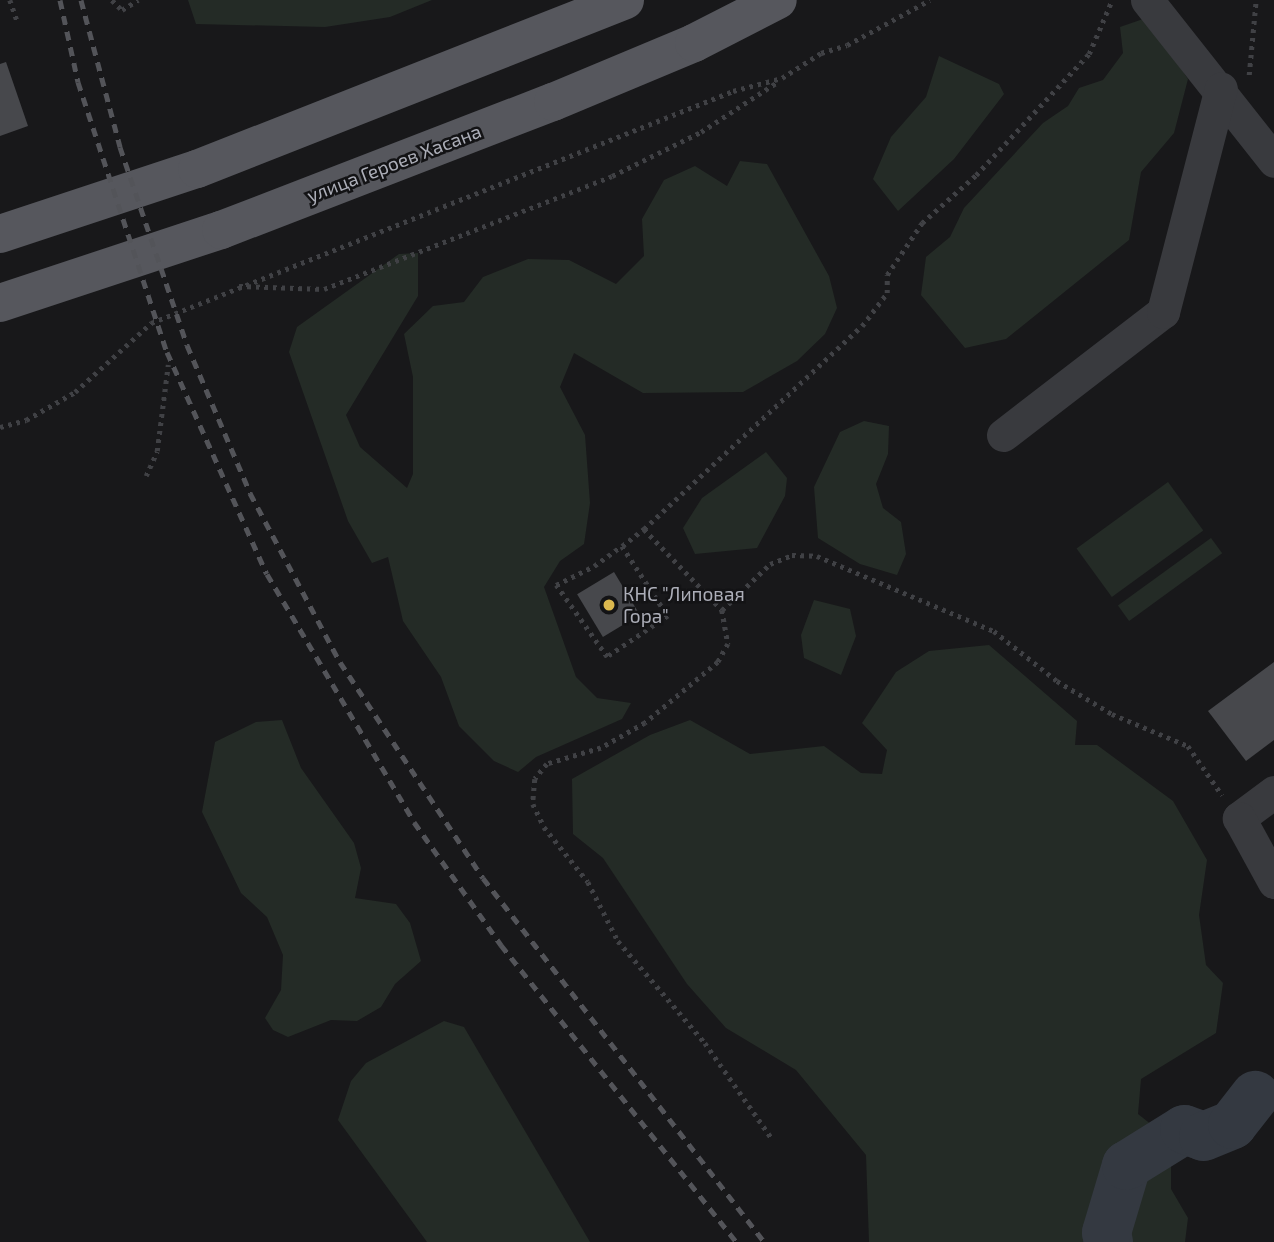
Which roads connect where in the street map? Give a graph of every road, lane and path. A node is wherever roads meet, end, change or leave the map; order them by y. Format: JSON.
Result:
{"nodes":[{"id":1,"x":10,"y":0,"type":"edge"},
{"id":2,"x":112,"y":0,"type":"edge"},
{"id":3,"x":138,"y":0,"type":"edge"},
{"id":4,"x":625,"y":0,"type":"edge"},
{"id":5,"x":778,"y":0,"type":"edge"},
{"id":6,"x":930,"y":0,"type":"edge"},
{"id":7,"x":1112,"y":0,"type":"edge"},
{"id":8,"x":1147,"y":0,"type":"edge"},
{"id":9,"x":1256,"y":0,"type":"edge"},
{"id":10,"x":18,"y":23,"type":"dead end"},
{"id":11,"x":782,"y":78,"type":"junction"},
{"id":12,"x":1221,"y":88,"type":"junction"},
{"id":13,"x":1245,"y":122,"type":"junction"},
{"id":14,"x":1274,"y":161,"type":"edge"},
{"id":15,"x":0,"y":234,"type":"edge"},
{"id":16,"x":237,"y":285,"type":"junction"},
{"id":17,"x":0,"y":303,"type":"edge"},
{"id":18,"x":168,"y":365,"type":"dead end"},
{"id":19,"x":0,"y":427,"type":"edge"},
{"id":20,"x":1003,"y":435,"type":"dead end"},
{"id":21,"x":146,"y":476,"type":"dead end"},
{"id":22,"x":644,"y":529,"type":"junction"},
{"id":23,"x":622,"y":546,"type":"junction"},
{"id":24,"x":722,"y":610,"type":"junction"},
{"id":25,"x":1274,"y":792,"type":"edge"},
{"id":26,"x":1239,"y":818,"type":"junction"},
{"id":27,"x":1274,"y":881,"type":"edge"},
{"id":28,"x":773,"y":1140,"type":"dead end"}],
"edges":[{"from":1,"to":10,"type":"path"},
{"from":2,"to":3,"type":"path"},
{"from":4,"to":15,"type":"main road"},
{"from":5,"to":17,"type":"main road","name":"улица Героев Хасана"},
{"from":6,"to":11,"type":"path"},
{"from":7,"to":22,"type":"path"},
{"from":8,"to":12,"type":"street"},
{"from":9,"to":13,"type":"path"},
{"from":11,"to":16,"type":"path"},
{"from":11,"to":16,"type":"path"},
{"from":12,"to":13,"type":"street"},
{"from":12,"to":20,"type":"street"},
{"from":13,"to":14,"type":"street"},
{"from":16,"to":19,"type":"path"},
{"from":18,"to":21,"type":"path"},
{"from":22,"to":23,"type":"path"},
{"from":22,"to":24,"type":"path"},
{"from":23,"to":23,"type":"path"},
{"from":24,"to":26,"type":"path"},
{"from":24,"to":28,"type":"path"},
{"from":25,"to":26,"type":"street"},
{"from":26,"to":27,"type":"street"}]}
